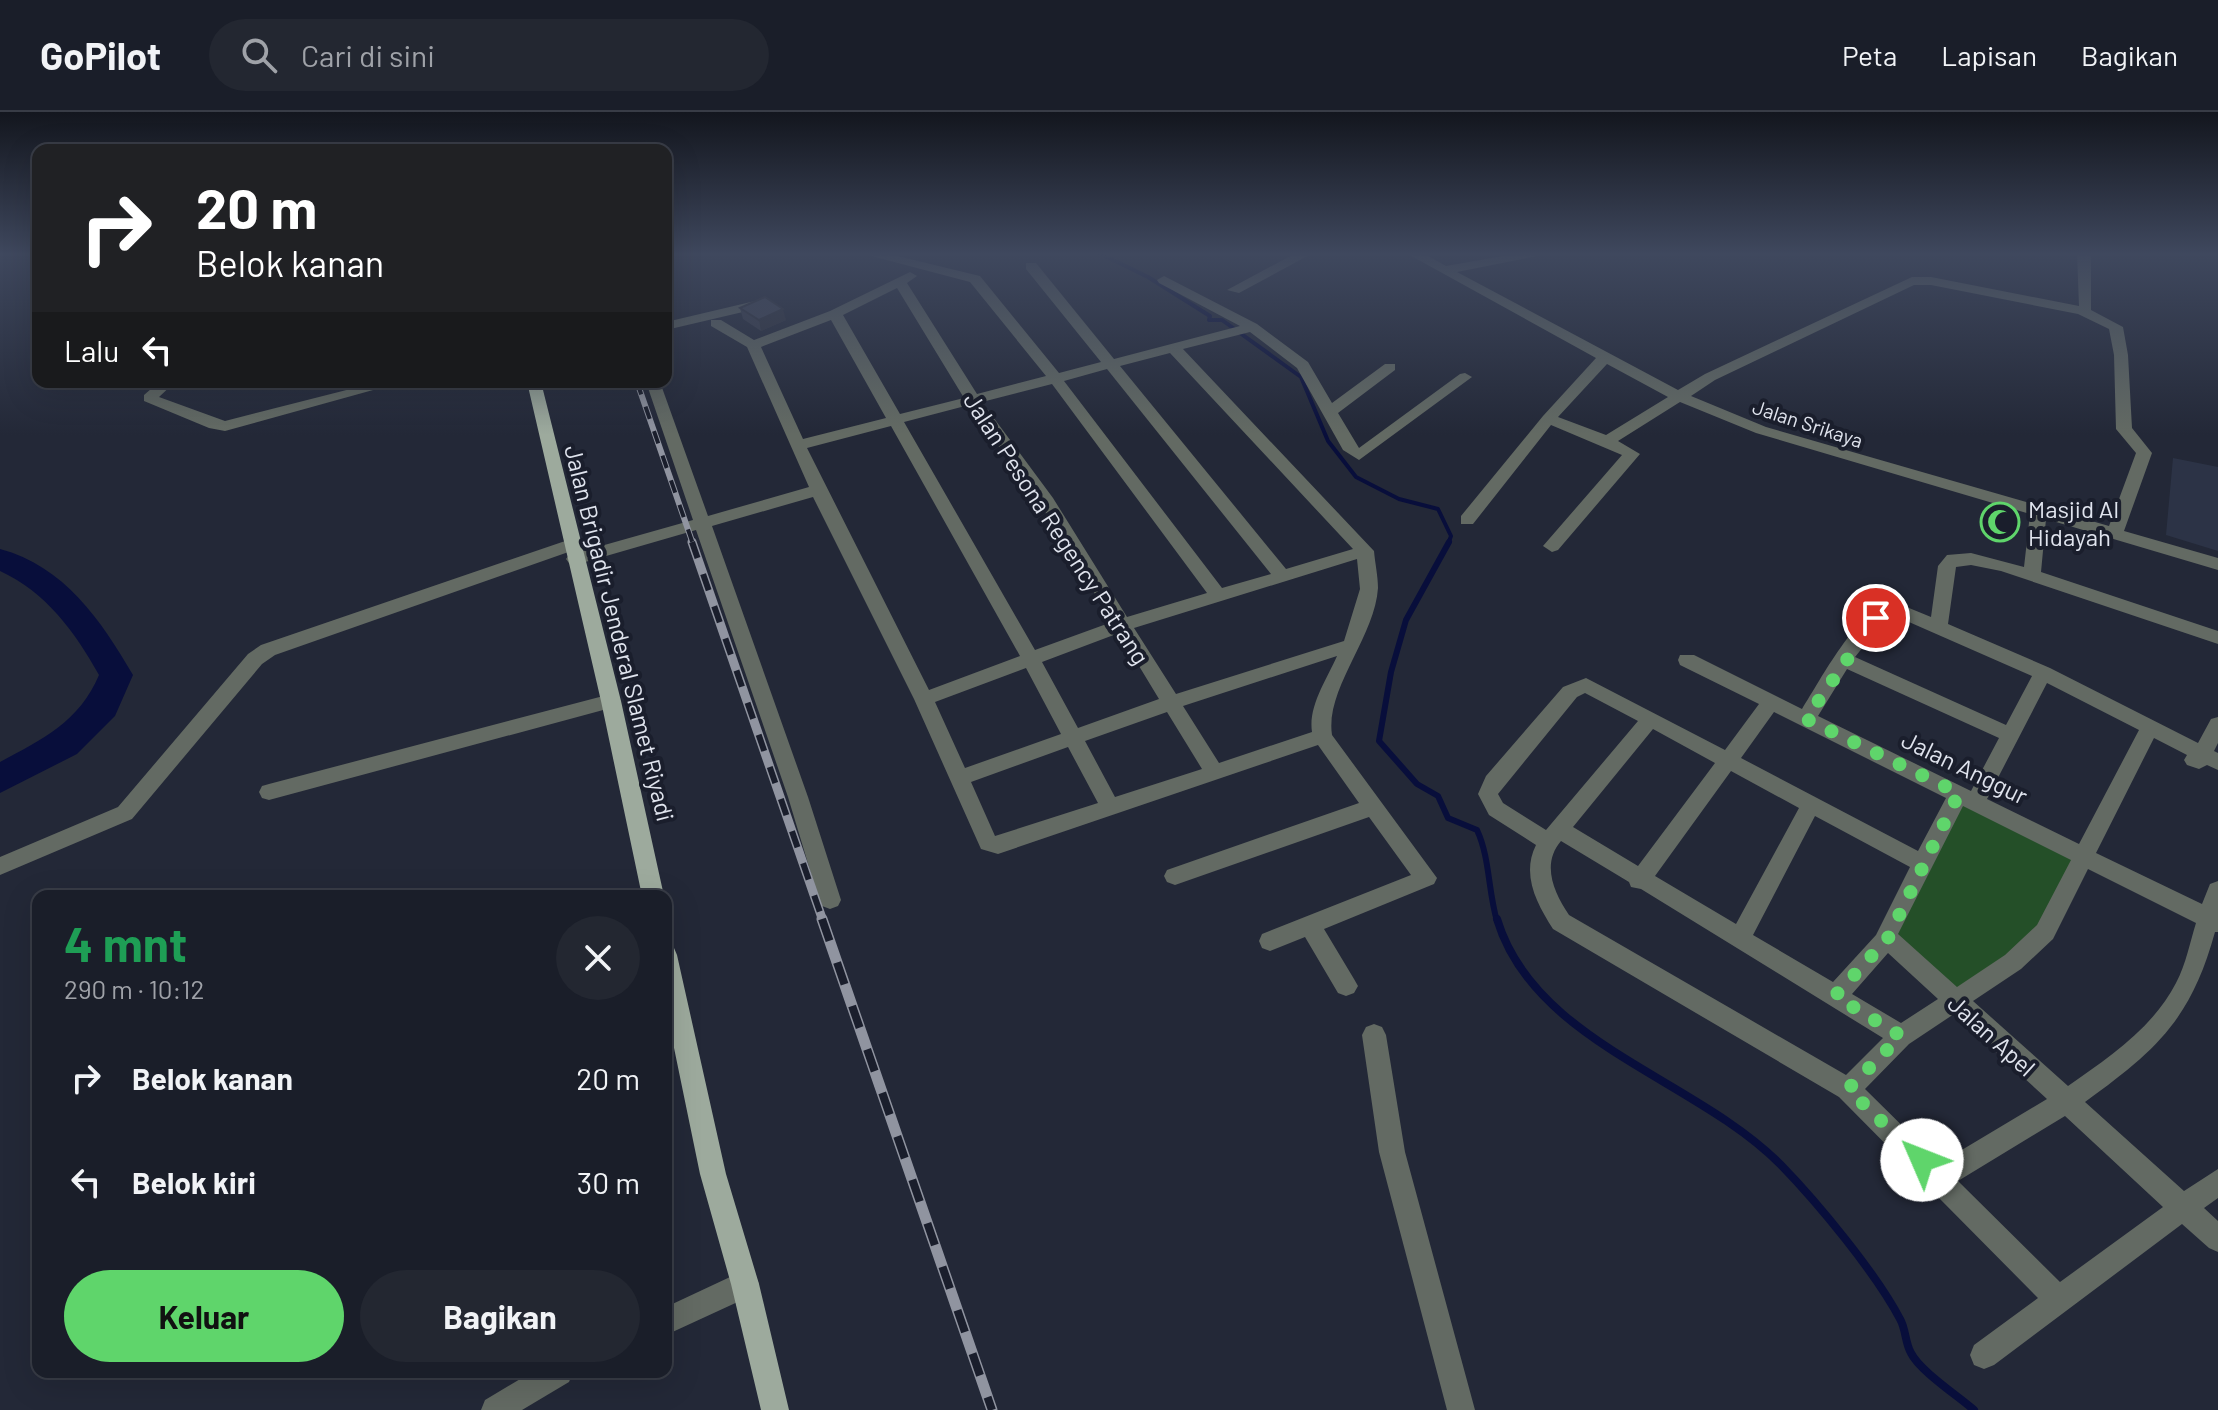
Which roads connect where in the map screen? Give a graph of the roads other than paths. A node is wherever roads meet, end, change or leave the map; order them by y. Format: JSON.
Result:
{"nodes":[{"id":1,"x":719,"y":314,"type":"edge"},
{"id":2,"x":835,"y":314,"type":"joint"},
{"id":3,"x":920,"y":314,"type":"edge"},
{"id":4,"x":1003,"y":314,"type":"edge"},
{"id":5,"x":1070,"y":314,"type":"edge"},
{"id":6,"x":1223,"y":314,"type":"edge"},
{"id":7,"x":1526,"y":314,"type":"edge"},
{"id":8,"x":1845,"y":314,"type":"edge"},
{"id":9,"x":2087,"y":314,"type":"edge"},
{"id":10,"x":716,"y":323,"type":"dead end"},
{"id":11,"x":672,"y":325,"type":"edge"},
{"id":12,"x":1249,"y":328,"type":"junction"},
{"id":13,"x":753,"y":345,"type":"junction"},
{"id":14,"x":1174,"y":348,"type":"junction"},
{"id":15,"x":1605,"y":357,"type":"junction"},
{"id":16,"x":1111,"y":364,"type":"junction"},
{"id":17,"x":1390,"y":367,"type":"dead end"},
{"id":18,"x":1054,"y":377,"type":"junction"},
{"id":19,"x":1465,"y":377,"type":"dead end"},
{"id":20,"x":160,"y":388,"type":"edge"},
{"id":21,"x":372,"y":388,"type":"edge"},
{"id":22,"x":535,"y":388,"type":"edge"},
{"id":23,"x":655,"y":388,"type":"edge"},
{"id":24,"x":1676,"y":395,"type":"junction"},
{"id":25,"x":973,"y":400,"type":"junction"},
{"id":26,"x":1330,"y":411,"type":"junction"},
{"id":27,"x":1548,"y":419,"type":"junction"},
{"id":28,"x":896,"y":420,"type":"junction"},
{"id":29,"x":1607,"y":441,"type":"junction"},
{"id":30,"x":800,"y":445,"type":"junction"},
{"id":31,"x":818,"y":490,"type":"junction"},
{"id":32,"x":2038,"y":514,"type":"junction"},
{"id":33,"x":1467,"y":520,"type":"dead end"},
{"id":34,"x":702,"y":523,"type":"junction"},
{"id":35,"x":2114,"y":535,"type":"junction"},
{"id":36,"x":1552,"y":546,"type":"dead end"},
{"id":37,"x":1365,"y":551,"type":"junction"},
{"id":38,"x":573,"y":552,"type":"junction"},
{"id":39,"x":2218,"y":564,"type":"edge"},
{"id":40,"x":2032,"y":574,"type":"junction"},
{"id":41,"x":1283,"y":577,"type":"junction"},
{"id":42,"x":1219,"y":597,"type":"junction"},
{"id":43,"x":1885,"y":611,"type":"junction"},
{"id":44,"x":1125,"y":624,"type":"junction"},
{"id":45,"x":1939,"y":627,"type":"junction"},
{"id":46,"x":2218,"y":638,"type":"edge"},
{"id":47,"x":1352,"y":645,"type":"junction"},
{"id":48,"x":1031,"y":659,"type":"junction"},
{"id":49,"x":1687,"y":660,"type":"dead end"},
{"id":50,"x":1844,"y":660,"type":"junction"},
{"id":51,"x":2041,"y":678,"type":"junction"},
{"id":52,"x":924,"y":699,"type":"junction"},
{"id":53,"x":611,"y":701,"type":"junction"},
{"id":54,"x":1771,"y":702,"type":"junction"},
{"id":55,"x":1170,"y":703,"type":"junction"},
{"id":56,"x":1806,"y":719,"type":"junction"},
{"id":57,"x":1649,"y":721,"type":"junction"},
{"id":58,"x":2218,"y":724,"type":"edge"},
{"id":59,"x":2149,"y":731,"type":"junction"},
{"id":60,"x":2010,"y":735,"type":"junction"},
{"id":61,"x":1322,"y":736,"type":"junction"},
{"id":62,"x":1073,"y":737,"type":"junction"},
{"id":63,"x":2210,"y":758,"type":"edge"},
{"id":64,"x":1726,"y":763,"type":"junction"},
{"id":65,"x":1215,"y":773,"type":"junction"},
{"id":66,"x":959,"y":778,"type":"junction"},
{"id":67,"x":269,"y":792,"type":"dead end"},
{"id":68,"x":1968,"y":797,"type":"junction"},
{"id":69,"x":1810,"y":806,"type":"junction"},
{"id":70,"x":1373,"y":807,"type":"junction"},
{"id":71,"x":1111,"y":809,"type":"junction"},
{"id":72,"x":1552,"y":835,"type":"junction"},
{"id":73,"x":2087,"y":857,"type":"junction"},
{"id":74,"x":1923,"y":864,"type":"junction"},
{"id":75,"x":0,"y":866,"type":"edge"},
{"id":76,"x":1175,"y":876,"type":"dead end"},
{"id":77,"x":1639,"y":881,"type":"junction"},
{"id":78,"x":652,"y":890,"type":"edge"},
{"id":79,"x":2218,"y":890,"type":"edge"},
{"id":80,"x":830,"y":900,"type":"dead end"},
{"id":81,"x":2212,"y":920,"type":"edge"},
{"id":82,"x":1310,"y":926,"type":"junction"},
{"id":83,"x":1740,"y":938,"type":"junction"},
{"id":84,"x":1888,"y":938,"type":"junction"},
{"id":85,"x":1270,"y":941,"type":"dead end"},
{"id":86,"x":1346,"y":986,"type":"dead end"},
{"id":87,"x":1835,"y":996,"type":"junction"},
{"id":88,"x":1955,"y":1001,"type":"junction"},
{"id":89,"x":672,"y":1005,"type":"edge"},
{"id":90,"x":1374,"y":1035,"type":"dead end"},
{"id":91,"x":1901,"y":1036,"type":"junction"},
{"id":92,"x":1848,"y":1089,"type":"junction"},
{"id":93,"x":2063,"y":1100,"type":"junction"},
{"id":94,"x":1940,"y":1178,"type":"junction"},
{"id":95,"x":2218,"y":1182,"type":"edge"},
{"id":96,"x":2184,"y":1209,"type":"junction"},
{"id":97,"x":2218,"y":1239,"type":"edge"},
{"id":98,"x":745,"y":1284,"type":"junction"},
{"id":99,"x":2059,"y":1300,"type":"junction"},
{"id":100,"x":672,"y":1318,"type":"edge"},
{"id":101,"x":1984,"y":1355,"type":"dead end"},
{"id":102,"x":549,"y":1378,"type":"edge"},
{"id":103,"x":495,"y":1410,"type":"edge"},
{"id":104,"x":775,"y":1410,"type":"edge"},
{"id":105,"x":1461,"y":1410,"type":"edge"}],
"edges":[{"from":1,"to":11,"type":"street"},
{"from":2,"to":13,"type":"street"},
{"from":2,"to":28,"type":"street"},
{"from":3,"to":25,"type":"street","name":"Jalan Pesona Regency Patrang"},
{"from":4,"to":18,"type":"street"},
{"from":5,"to":16,"type":"street"},
{"from":6,"to":12,"type":"street"},
{"from":7,"to":15,"type":"street","name":"Jalan Srikaya"},
{"from":8,"to":24,"type":"street"},
{"from":9,"to":35,"type":"street"},
{"from":10,"to":13,"type":"street"},
{"from":12,"to":14,"type":"street"},
{"from":12,"to":26,"type":"street"},
{"from":13,"to":30,"type":"street"},
{"from":14,"to":16,"type":"street"},
{"from":14,"to":37,"type":"street"},
{"from":15,"to":24,"type":"street","name":"Jalan Srikaya"},
{"from":15,"to":27,"type":"street"},
{"from":16,"to":18,"type":"street"},
{"from":16,"to":41,"type":"street"},
{"from":17,"to":26,"type":"street"},
{"from":18,"to":25,"type":"street"},
{"from":18,"to":42,"type":"street"},
{"from":19,"to":26,"type":"street"},
{"from":20,"to":21,"type":"street"},
{"from":22,"to":38,"type":"main road","name":"Jalan Brigadir Jenderal Slamet Riyadi"},
{"from":23,"to":34,"type":"street"},
{"from":24,"to":29,"type":"street"},
{"from":24,"to":32,"type":"street","name":"Jalan Srikaya"},
{"from":25,"to":28,"type":"street"},
{"from":25,"to":44,"type":"street","name":"Jalan Pesona Regency Patrang"},
{"from":27,"to":29,"type":"street"},
{"from":27,"to":33,"type":"street"},
{"from":28,"to":30,"type":"street"},
{"from":28,"to":48,"type":"street"},
{"from":29,"to":36,"type":"street"},
{"from":30,"to":31,"type":"street"},
{"from":31,"to":34,"type":"street"},
{"from":31,"to":52,"type":"street"},
{"from":32,"to":35,"type":"street","name":"Jalan Srikaya"},
{"from":32,"to":40,"type":"street"},
{"from":34,"to":38,"type":"street"},
{"from":34,"to":80,"type":"street"},
{"from":35,"to":39,"type":"street","name":"Jalan Srikaya"},
{"from":37,"to":41,"type":"street"},
{"from":37,"to":47,"type":"street"},
{"from":38,"to":53,"type":"main road","name":"Jalan Brigadir Jenderal Slamet Riyadi"},
{"from":38,"to":75,"type":"street"},
{"from":40,"to":45,"type":"street"},
{"from":40,"to":46,"type":"street"},
{"from":41,"to":42,"type":"street"},
{"from":42,"to":44,"type":"street"},
{"from":43,"to":45,"type":"street"},
{"from":43,"to":50,"type":"street"},
{"from":43,"to":51,"type":"street"},
{"from":44,"to":48,"type":"street"},
{"from":44,"to":55,"type":"street","name":"Jalan Pesona Regency Patrang"},
{"from":45,"to":51,"type":"street"},
{"from":47,"to":55,"type":"street"},
{"from":47,"to":61,"type":"street"},
{"from":48,"to":52,"type":"street"},
{"from":48,"to":62,"type":"street"},
{"from":49,"to":54,"type":"street","name":"Jalan Anggur"},
{"from":50,"to":56,"type":"street"},
{"from":50,"to":60,"type":"street"},
{"from":51,"to":59,"type":"street"},
{"from":51,"to":60,"type":"street"},
{"from":52,"to":66,"type":"street"},
{"from":53,"to":67,"type":"street"},
{"from":53,"to":78,"type":"main road","name":"Jalan Brigadir Jenderal Slamet Riyadi"},
{"from":54,"to":56,"type":"street","name":"Jalan Anggur"},
{"from":54,"to":64,"type":"street"},
{"from":55,"to":62,"type":"street"},
{"from":55,"to":65,"type":"street","name":"Jalan Pesona Regency Patrang"},
{"from":56,"to":68,"type":"street","name":"Jalan Anggur"},
{"from":57,"to":64,"type":"street"},
{"from":57,"to":72,"type":"street"},
{"from":57,"to":72,"type":"street"},
{"from":58,"to":63,"type":"street"},
{"from":59,"to":63,"type":"street"},
{"from":59,"to":73,"type":"street"},
{"from":60,"to":68,"type":"street"},
{"from":61,"to":65,"type":"street"},
{"from":61,"to":70,"type":"street"},
{"from":62,"to":66,"type":"street"},
{"from":62,"to":71,"type":"street"},
{"from":64,"to":69,"type":"street"},
{"from":64,"to":77,"type":"street"},
{"from":65,"to":71,"type":"street"},
{"from":66,"to":71,"type":"street"},
{"from":68,"to":73,"type":"street","name":"Jalan Anggur"},
{"from":68,"to":74,"type":"street"},
{"from":69,"to":74,"type":"street"},
{"from":69,"to":83,"type":"street"},
{"from":70,"to":76,"type":"street"},
{"from":70,"to":82,"type":"street"},
{"from":72,"to":77,"type":"street"},
{"from":72,"to":92,"type":"street"},
{"from":73,"to":81,"type":"street","name":"Jalan Anggur"},
{"from":73,"to":88,"type":"street"},
{"from":74,"to":84,"type":"street"},
{"from":77,"to":83,"type":"street"},
{"from":79,"to":81,"type":"street"},
{"from":81,"to":93,"type":"street"},
{"from":82,"to":85,"type":"street"},
{"from":82,"to":86,"type":"street"},
{"from":83,"to":87,"type":"street"},
{"from":84,"to":87,"type":"street"},
{"from":84,"to":88,"type":"street","name":"Jalan Apel"},
{"from":87,"to":91,"type":"street"},
{"from":88,"to":91,"type":"street"},
{"from":88,"to":93,"type":"street","name":"Jalan Apel"},
{"from":89,"to":98,"type":"main road"},
{"from":90,"to":105,"type":"street"},
{"from":91,"to":92,"type":"street"},
{"from":92,"to":94,"type":"street"},
{"from":93,"to":94,"type":"street"},
{"from":93,"to":96,"type":"street","name":"Jalan Apel"},
{"from":94,"to":99,"type":"street"},
{"from":95,"to":96,"type":"street"},
{"from":96,"to":97,"type":"street","name":"Jalan Apel"},
{"from":96,"to":99,"type":"street"},
{"from":98,"to":100,"type":"street"},
{"from":98,"to":104,"type":"main road"},
{"from":99,"to":101,"type":"street"},
{"from":102,"to":103,"type":"street"}]}
